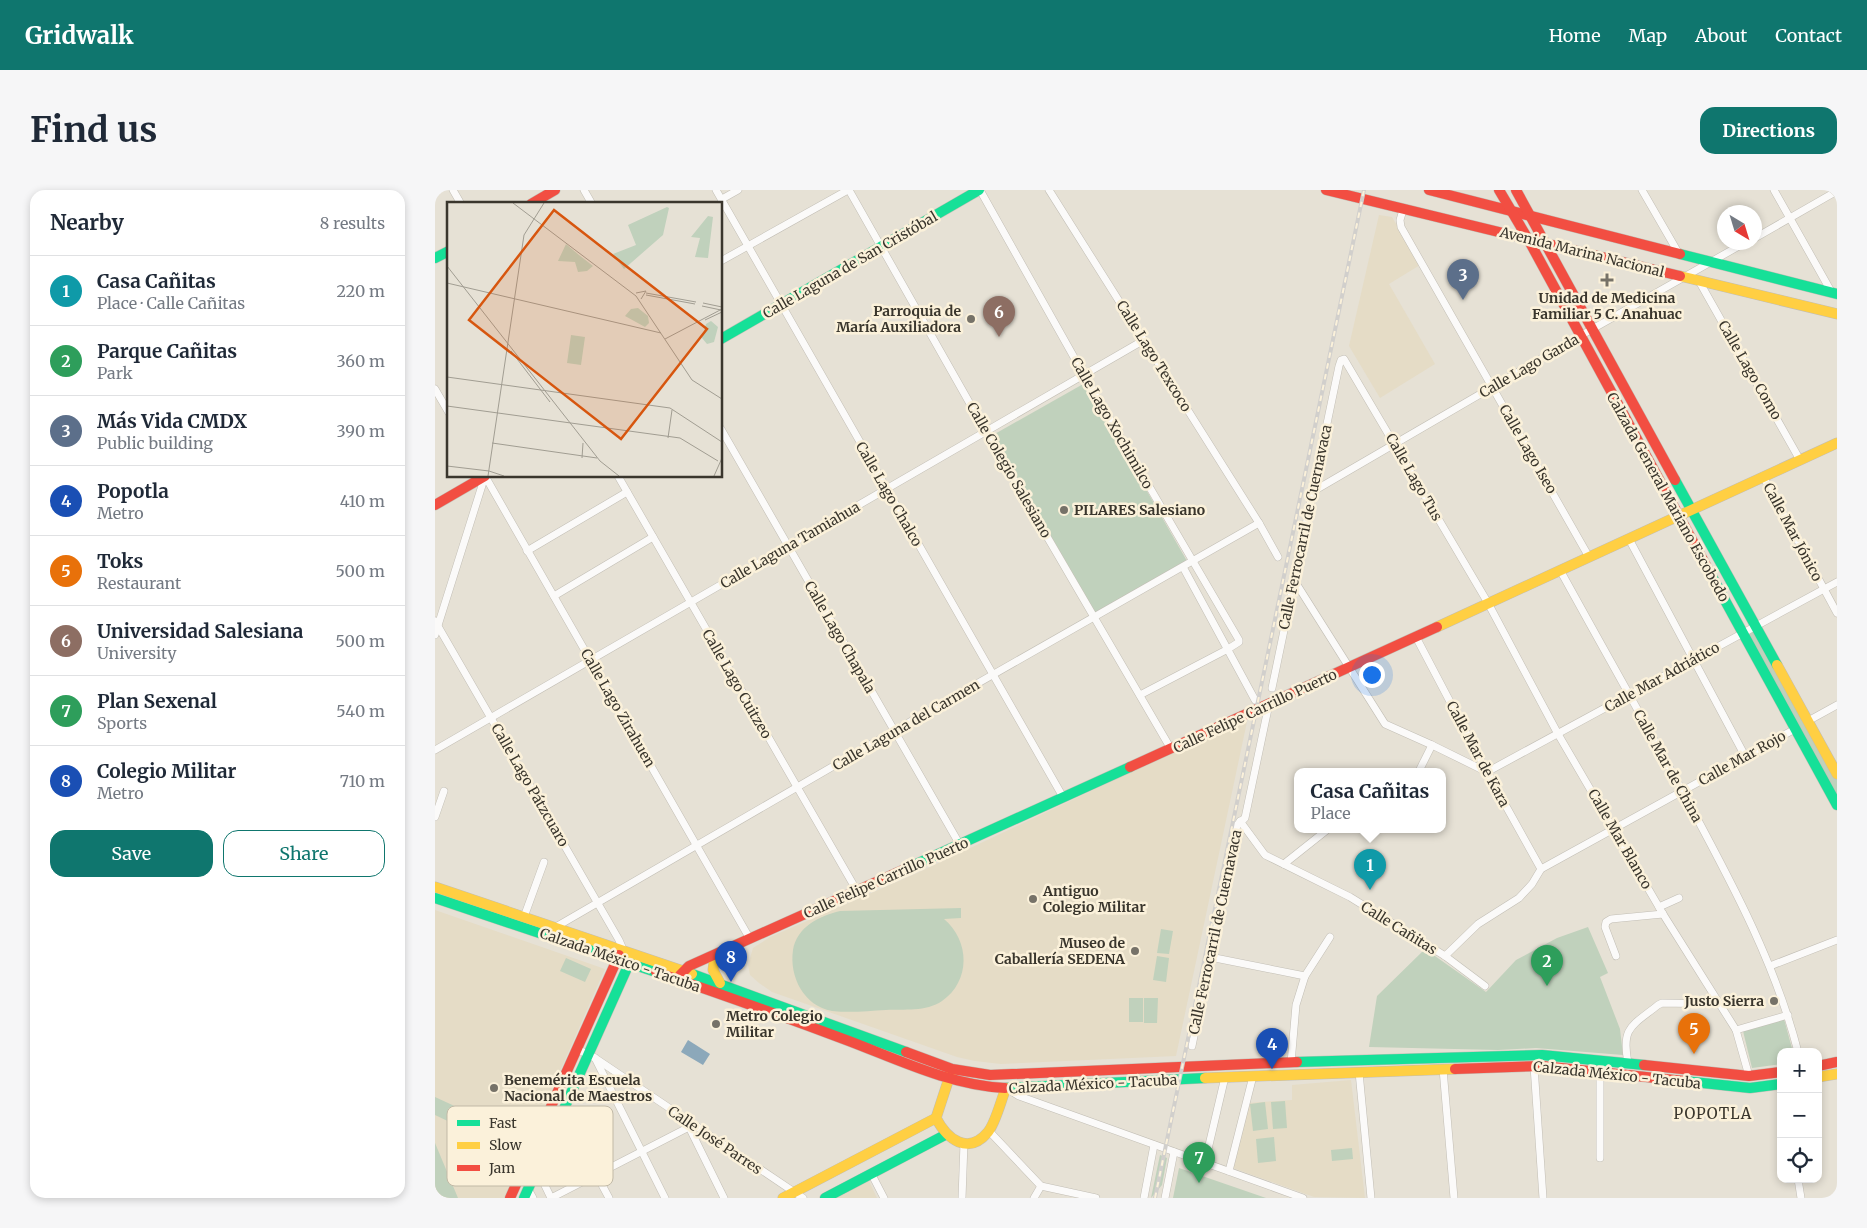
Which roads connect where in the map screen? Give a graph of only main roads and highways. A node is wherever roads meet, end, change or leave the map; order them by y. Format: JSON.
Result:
{"nodes":[{"id":1,"x":555,"y":190,"type":"edge"},
{"id":2,"x":979,"y":190,"type":"edge"},
{"id":3,"x":1429,"y":190,"type":"edge"},
{"id":4,"x":1499,"y":190,"type":"edge"},
{"id":5,"x":1516,"y":190,"type":"edge"},
{"id":6,"x":1334,"y":191,"type":"edge"},
{"id":7,"x":1350,"y":193,"type":"edge"},
{"id":8,"x":534,"y":202,"type":"edge"},
{"id":9,"x":1513,"y":212,"type":"junction"},
{"id":10,"x":1531,"y":216,"type":"junction"},
{"id":11,"x":1528,"y":239,"type":"junction"},
{"id":12,"x":1546,"y":243,"type":"junction"},
{"id":13,"x":447,"y":252,"type":"edge"},
{"id":14,"x":435,"y":258,"type":"edge"},
{"id":15,"x":1834,"y":294,"type":"edge"},
{"id":16,"x":1837,"y":314,"type":"edge"},
{"id":17,"x":723,"y":338,"type":"edge"},
{"id":18,"x":1837,"y":443,"type":"edge"},
{"id":19,"x":482,"y":478,"type":"edge"},
{"id":20,"x":435,"y":505,"type":"edge"},
{"id":21,"x":1692,"y":510,"type":"junction"},
{"id":22,"x":1679,"y":516,"type":"junction"},
{"id":23,"x":1837,"y":774,"type":"edge"},
{"id":24,"x":1837,"y":805,"type":"edge"},
{"id":25,"x":435,"y":887,"type":"edge"},
{"id":26,"x":435,"y":898,"type":"edge"},
{"id":27,"x":619,"y":955,"type":"junction"},
{"id":28,"x":715,"y":955,"type":"junction"},
{"id":29,"x":631,"y":959,"type":"junction"},
{"id":30,"x":683,"y":971,"type":"junction"},
{"id":31,"x":676,"y":980,"type":"junction"},
{"id":32,"x":720,"y":983,"type":"junction"},
{"id":33,"x":1837,"y":1062,"type":"edge"},
{"id":34,"x":1822,"y":1065,"type":"edge"},
{"id":35,"x":1205,"y":1066,"type":"junction"},
{"id":36,"x":1156,"y":1067,"type":"junction"},
{"id":37,"x":1777,"y":1072,"type":"edge"},
{"id":38,"x":951,"y":1074,"type":"junction"},
{"id":39,"x":1837,"y":1074,"type":"edge"},
{"id":40,"x":1822,"y":1076,"type":"edge"},
{"id":41,"x":1205,"y":1078,"type":"junction"},
{"id":42,"x":1153,"y":1080,"type":"junction"},
{"id":43,"x":1777,"y":1084,"type":"edge"},
{"id":44,"x":1006,"y":1088,"type":"junction"},
{"id":45,"x":558,"y":1090,"type":"junction"},
{"id":46,"x":571,"y":1096,"type":"junction"},
{"id":47,"x":551,"y":1106,"type":"edge"},
{"id":48,"x":566,"y":1106,"type":"edge"},
{"id":49,"x":936,"y":1118,"type":"junction"},
{"id":50,"x":945,"y":1135,"type":"junction"},
{"id":51,"x":881,"y":1148,"type":"junction"},
{"id":52,"x":889,"y":1164,"type":"junction"},
{"id":53,"x":515,"y":1186,"type":"edge"},
{"id":54,"x":799,"y":1195,"type":"edge"},
{"id":55,"x":510,"y":1198,"type":"edge"},
{"id":56,"x":783,"y":1198,"type":"edge"},
{"id":57,"x":825,"y":1198,"type":"edge"}],
"edges":[{"from":1,"to":8,"type":"main road"},
{"from":2,"to":17,"type":"main road","name":"Calle Laguna de San Cristóbal"},
{"from":3,"to":9,"type":"main road","name":"Avenida Marina Nacional"},
{"from":4,"to":9,"type":"main road","name":"Calzada General Mariano Escobedo"},
{"from":5,"to":10,"type":"main road","name":"Calzada General Mariano Escobedo"},
{"from":6,"to":7,"type":"main road","name":"Avenida Marina Nacional"},
{"from":7,"to":11,"type":"main road","name":"Avenida Marina Nacional"},
{"from":9,"to":10,"type":"main road","name":"Avenida Marina Nacional"},
{"from":9,"to":11,"type":"main road","name":"Calzada General Mariano Escobedo"},
{"from":10,"to":12,"type":"main road","name":"Calzada General Mariano Escobedo"},
{"from":10,"to":15,"type":"main road","name":"Avenida Marina Nacional"},
{"from":11,"to":12,"type":"main road","name":"Avenida Marina Nacional"},
{"from":11,"to":22,"type":"main road","name":"Calzada General Mariano Escobedo"},
{"from":12,"to":16,"type":"main road","name":"Avenida Marina Nacional"},
{"from":12,"to":21,"type":"main road","name":"Calzada General Mariano Escobedo"},
{"from":13,"to":14,"type":"main road"},
{"from":18,"to":21,"type":"main road","name":"Calle Felipe Carrillo Puerto"},
{"from":19,"to":20,"type":"main road"},
{"from":21,"to":22,"type":"main road","name":"Calle Felipe Carrillo Puerto"},
{"from":21,"to":23,"type":"main road","name":"Calzada General Mariano Escobedo"},
{"from":22,"to":24,"type":"main road","name":"Calzada General Mariano Escobedo"},
{"from":22,"to":28,"type":"main road","name":"Calle Felipe Carrillo Puerto"},
{"from":25,"to":27,"type":"main road","name":"Calzada México - Tacuba"},
{"from":26,"to":27,"type":"main road","name":"Calzada México - Tacuba"},
{"from":27,"to":29,"type":"main road","name":"Calzada México - Tacuba"},
{"from":27,"to":45,"type":"main road"},
{"from":28,"to":30,"type":"main road","name":"Calle Felipe Carrillo Puerto"},
{"from":28,"to":32,"type":"main road"},
{"from":29,"to":30,"type":"main road","name":"Calzada México - Tacuba"},
{"from":29,"to":31,"type":"main road","name":"Calzada México - Tacuba"},
{"from":29,"to":46,"type":"main road"},
{"from":30,"to":31,"type":"main road","name":"Calle Felipe Carrillo Puerto"},
{"from":30,"to":32,"type":"main road","name":"Calzada México - Tacuba"},
{"from":31,"to":38,"type":"main road","name":"Calzada México - Tacuba"},
{"from":32,"to":38,"type":"main road","name":"Calzada México - Tacuba"},
{"from":33,"to":34,"type":"main road"},
{"from":35,"to":36,"type":"main road","name":"Calzada México - Tacuba"},
{"from":35,"to":37,"type":"main road","name":"Calzada México - Tacuba"},
{"from":35,"to":41,"type":"main road"},
{"from":36,"to":38,"type":"main road","name":"Calzada México - Tacuba"},
{"from":36,"to":42,"type":"main road"},
{"from":38,"to":44,"type":"main road","name":"Calzada México - Tacuba"},
{"from":38,"to":49,"type":"main road"},
{"from":39,"to":40,"type":"main road"},
{"from":41,"to":42,"type":"main road","name":"Calzada México - Tacuba"},
{"from":41,"to":43,"type":"main road","name":"Calzada México - Tacuba"},
{"from":42,"to":44,"type":"main road","name":"Calzada México - Tacuba"},
{"from":44,"to":50,"type":"main road"},
{"from":45,"to":46,"type":"main road"},
{"from":45,"to":47,"type":"main road"},
{"from":46,"to":48,"type":"main road"},
{"from":49,"to":50,"type":"main road"},
{"from":49,"to":51,"type":"main road"},
{"from":50,"to":52,"type":"main road"},
{"from":51,"to":52,"type":"main road"},
{"from":51,"to":54,"type":"main road"},
{"from":52,"to":57,"type":"main road"},
{"from":53,"to":55,"type":"main road"},
{"from":54,"to":56,"type":"main road"}]}
